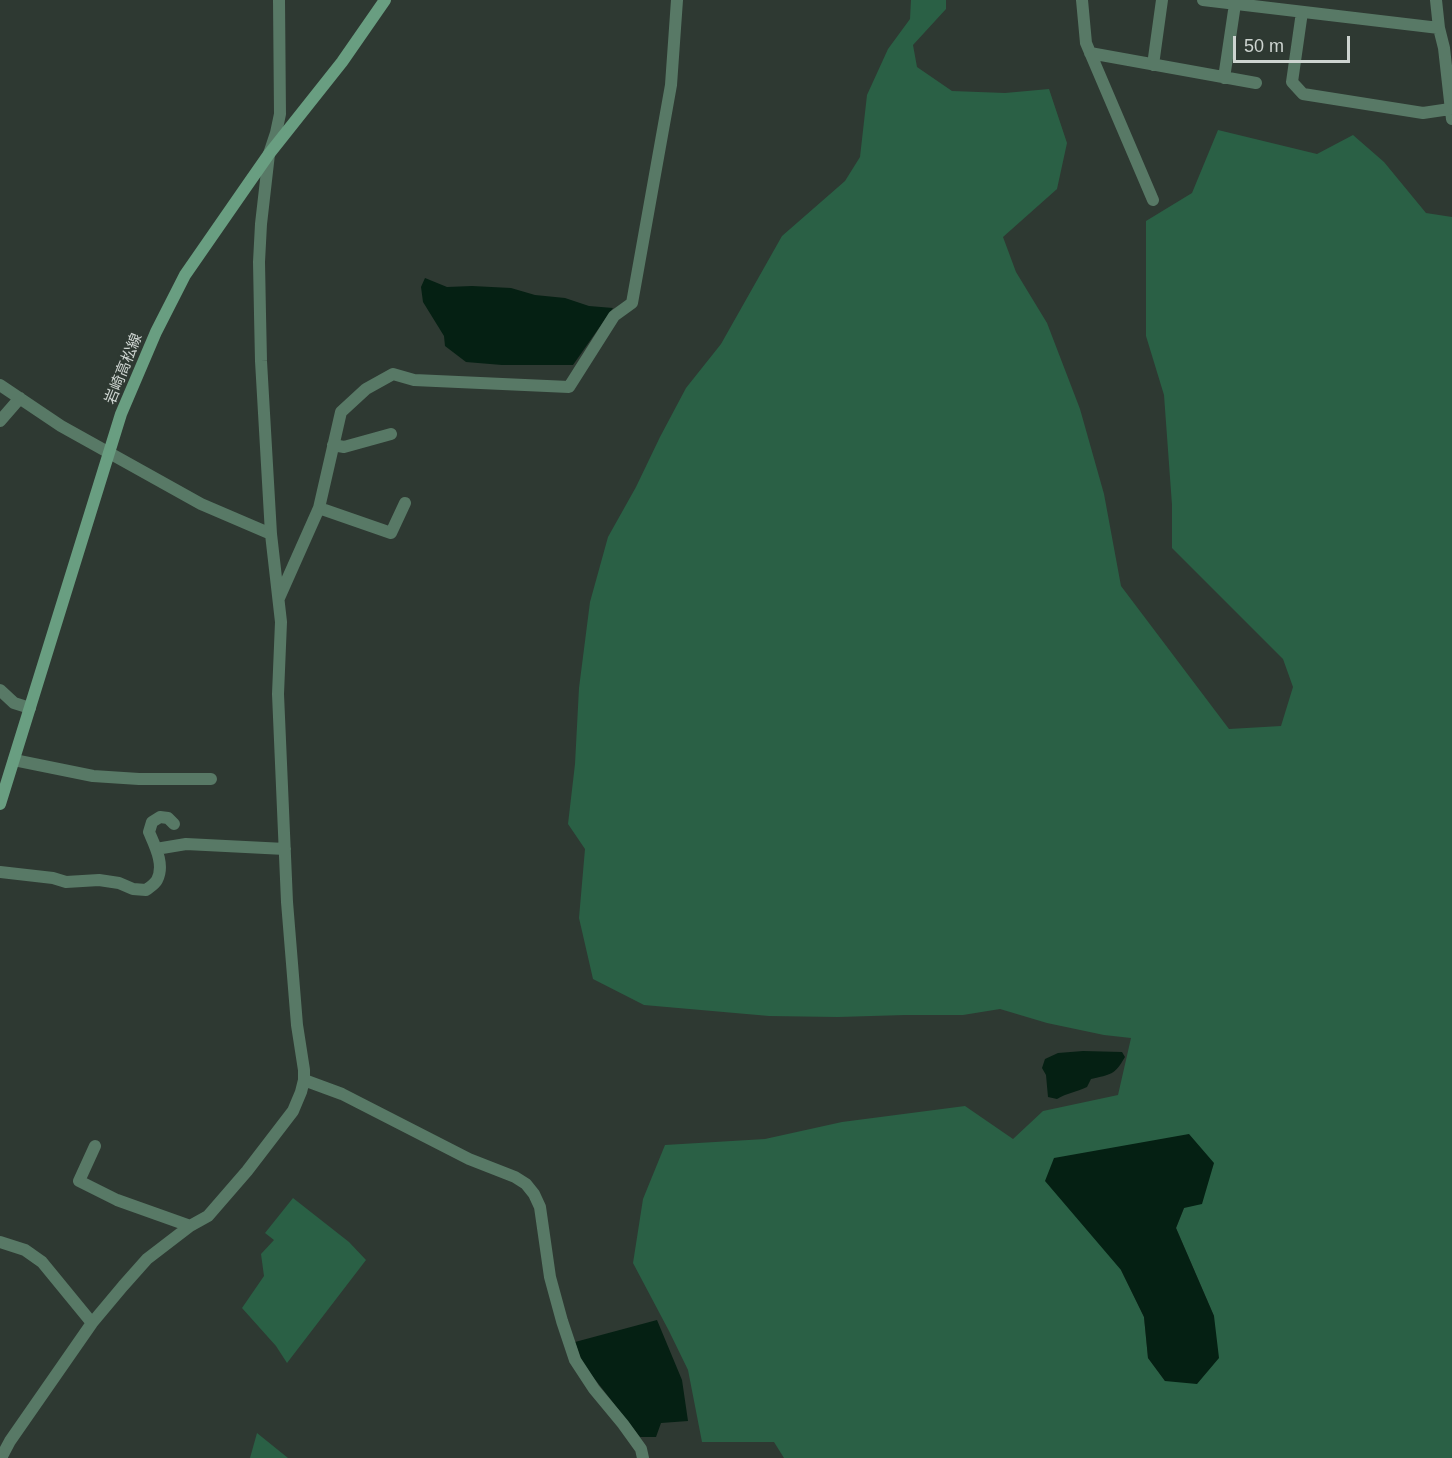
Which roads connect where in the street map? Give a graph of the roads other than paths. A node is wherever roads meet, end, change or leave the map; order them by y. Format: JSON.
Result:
{"nodes":[{"id":1,"x":279,"y":0,"type":"edge"},
{"id":2,"x":385,"y":0,"type":"edge"},
{"id":3,"x":677,"y":0,"type":"edge"},
{"id":4,"x":1082,"y":0,"type":"edge"},
{"id":5,"x":1162,"y":0,"type":"edge"},
{"id":6,"x":1203,"y":0,"type":"edge"},
{"id":7,"x":1436,"y":0,"type":"edge"},
{"id":8,"x":1235,"y":4,"type":"junction"},
{"id":9,"x":1302,"y":12,"type":"junction"},
{"id":10,"x":1439,"y":28,"type":"junction"},
{"id":11,"x":1448,"y":48,"type":"edge"},
{"id":12,"x":1090,"y":53,"type":"junction"},
{"id":13,"x":1153,"y":65,"type":"junction"},
{"id":14,"x":1224,"y":78,"type":"junction"},
{"id":15,"x":1256,"y":83,"type":"dead end"},
{"id":16,"x":1451,"y":114,"type":"edge"},
{"id":17,"x":269,"y":154,"type":"junction"},
{"id":18,"x":1153,"y":200,"type":"dead end"},
{"id":19,"x":0,"y":385,"type":"edge"},
{"id":20,"x":20,"y":398,"type":"junction"},
{"id":21,"x":0,"y":421,"type":"edge"},
{"id":22,"x":391,"y":434,"type":"dead end"},
{"id":23,"x":333,"y":446,"type":"junction"},
{"id":24,"x":110,"y":453,"type":"junction"},
{"id":25,"x":405,"y":503,"type":"dead end"},
{"id":26,"x":319,"y":508,"type":"junction"},
{"id":27,"x":271,"y":534,"type":"junction"},
{"id":28,"x":279,"y":600,"type":"junction"},
{"id":29,"x":0,"y":690,"type":"edge"},
{"id":30,"x":30,"y":708,"type":"junction"},
{"id":31,"x":14,"y":760,"type":"junction"},
{"id":32,"x":211,"y":779,"type":"dead end"},
{"id":33,"x":0,"y":804,"type":"edge"},
{"id":34,"x":174,"y":824,"type":"dead end"},
{"id":35,"x":156,"y":849,"type":"junction"},
{"id":36,"x":285,"y":849,"type":"junction"},
{"id":37,"x":0,"y":872,"type":"edge"},
{"id":38,"x":304,"y":1080,"type":"junction"},
{"id":39,"x":95,"y":1146,"type":"dead end"},
{"id":40,"x":190,"y":1226,"type":"junction"},
{"id":41,"x":0,"y":1242,"type":"edge"},
{"id":42,"x":92,"y":1323,"type":"junction"},
{"id":43,"x":2,"y":1458,"type":"edge"},
{"id":44,"x":643,"y":1458,"type":"edge"}],
"edges":[{"from":1,"to":17,"type":"street"},
{"from":2,"to":17,"type":"main road","name":"岩崎高松線"},
{"from":3,"to":23,"type":"street"},
{"from":4,"to":12,"type":"street"},
{"from":5,"to":13,"type":"street"},
{"from":6,"to":8,"type":"street"},
{"from":7,"to":10,"type":"street"},
{"from":8,"to":9,"type":"street"},
{"from":8,"to":14,"type":"street"},
{"from":9,"to":10,"type":"street"},
{"from":9,"to":16,"type":"street"},
{"from":10,"to":11,"type":"street"},
{"from":11,"to":16,"type":"street"},
{"from":12,"to":13,"type":"street"},
{"from":12,"to":18,"type":"street"},
{"from":13,"to":14,"type":"street"},
{"from":14,"to":15,"type":"street"},
{"from":17,"to":24,"type":"main road","name":"岩崎高松線"},
{"from":17,"to":27,"type":"street"},
{"from":19,"to":20,"type":"street"},
{"from":20,"to":21,"type":"street"},
{"from":20,"to":24,"type":"street"},
{"from":22,"to":23,"type":"street"},
{"from":23,"to":26,"type":"street"},
{"from":24,"to":27,"type":"street"},
{"from":24,"to":30,"type":"main road","name":"岩崎高松線"},
{"from":25,"to":26,"type":"street"},
{"from":26,"to":28,"type":"street"},
{"from":27,"to":28,"type":"street"},
{"from":28,"to":36,"type":"street"},
{"from":29,"to":30,"type":"street"},
{"from":30,"to":31,"type":"main road","name":"岩崎高松線"},
{"from":31,"to":32,"type":"street"},
{"from":31,"to":33,"type":"main road","name":"岩崎高松線"},
{"from":34,"to":35,"type":"street"},
{"from":35,"to":36,"type":"street"},
{"from":35,"to":37,"type":"street"},
{"from":36,"to":38,"type":"street"},
{"from":38,"to":40,"type":"street"},
{"from":38,"to":44,"type":"street"},
{"from":39,"to":40,"type":"street"},
{"from":40,"to":42,"type":"street"},
{"from":41,"to":42,"type":"street"},
{"from":42,"to":43,"type":"street"}]}
